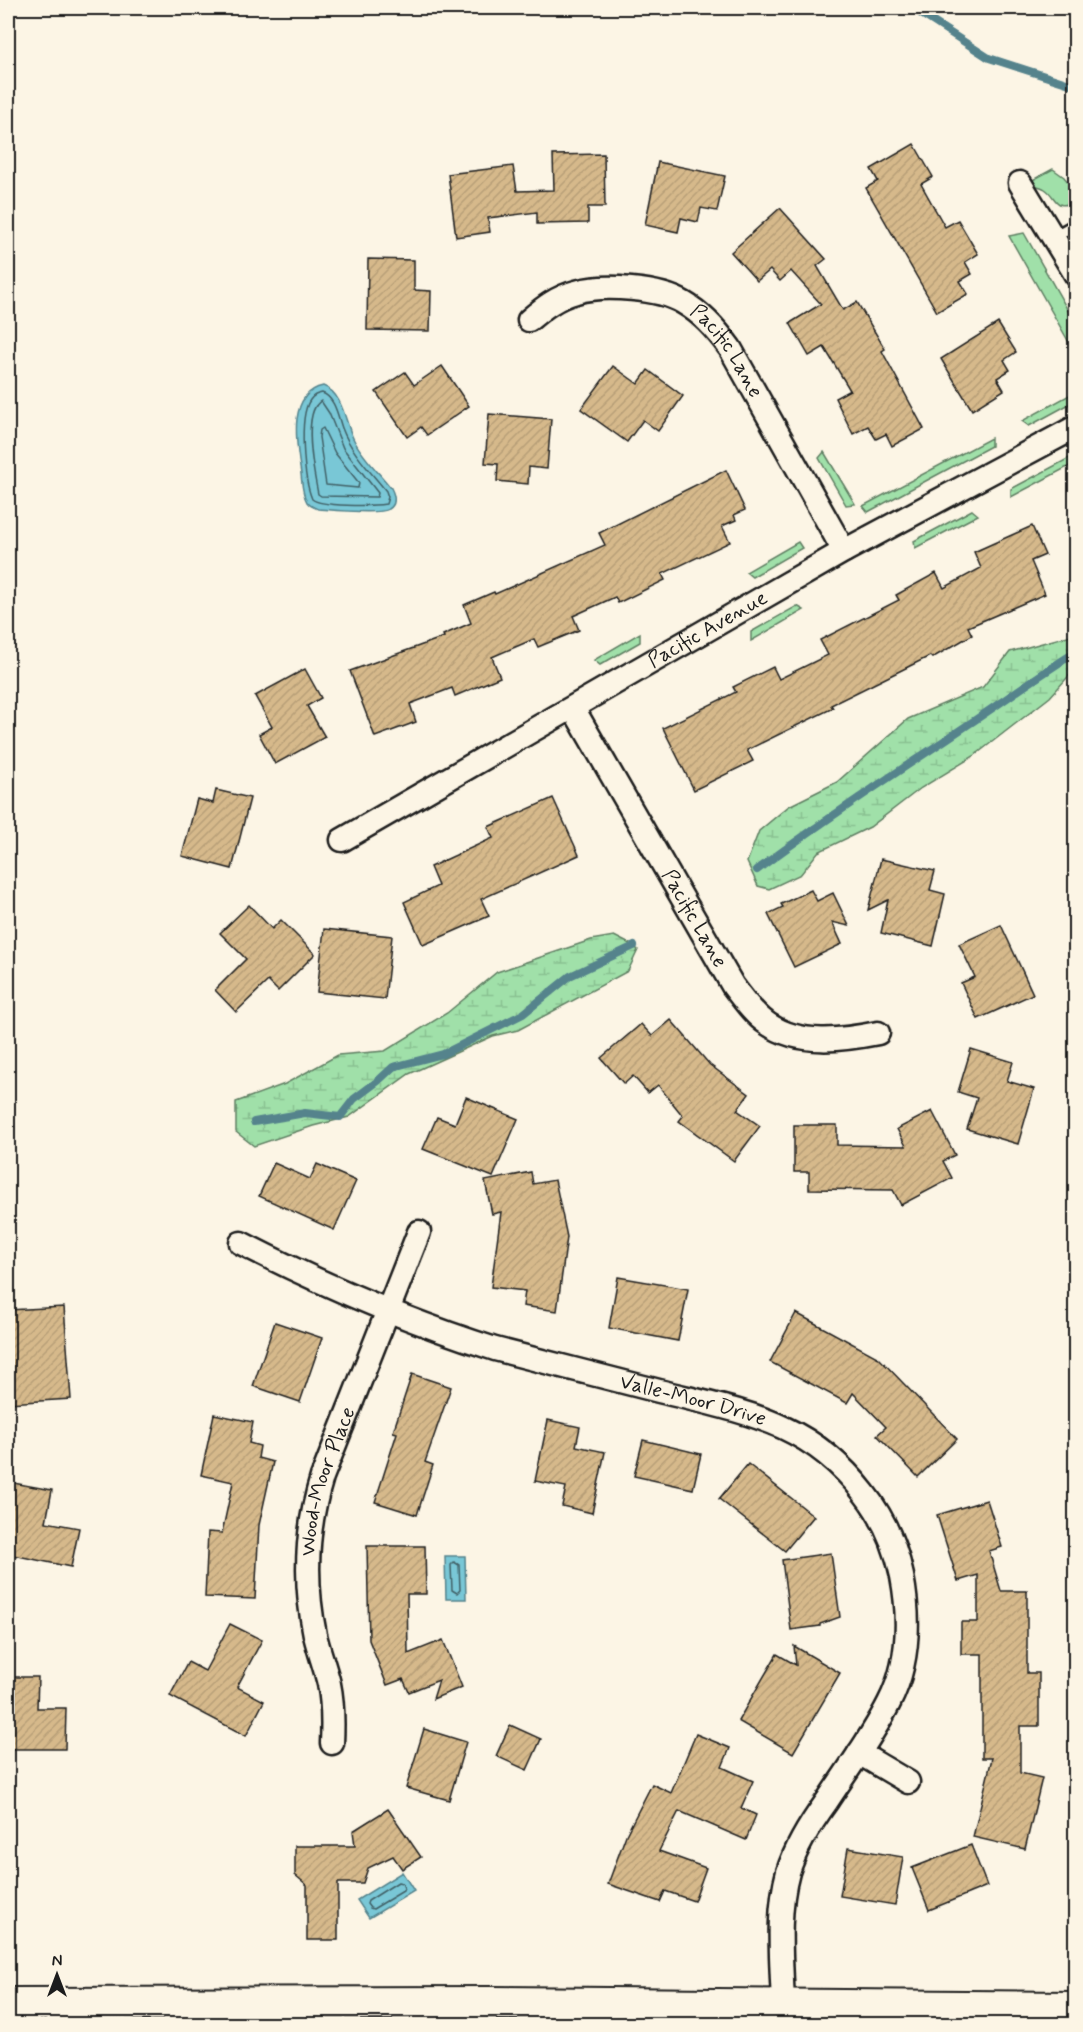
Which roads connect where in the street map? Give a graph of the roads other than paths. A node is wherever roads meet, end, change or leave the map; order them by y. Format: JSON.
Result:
{"nodes":[{"id":1,"x":1020,"y":183,"type":"dead end"},
{"id":2,"x":1076,"y":224,"type":"edge"},
{"id":3,"x":1053,"y":237,"type":"junction"},
{"id":4,"x":1076,"y":274,"type":"edge"},
{"id":5,"x":528,"y":320,"type":"dead end"},
{"id":6,"x":1076,"y":427,"type":"edge"},
{"id":7,"x":844,"y":551,"type":"junction"},
{"id":8,"x":573,"y":708,"type":"junction"},
{"id":9,"x":342,"y":840,"type":"dead end"},
{"id":10,"x":878,"y":1033,"type":"dead end"},
{"id":11,"x":419,"y":1232,"type":"dead end"},
{"id":12,"x":241,"y":1243,"type":"dead end"},
{"id":13,"x":387,"y":1311,"type":"junction"},
{"id":14,"x":333,"y":1743,"type":"dead end"},
{"id":15,"x":859,"y":1753,"type":"junction"},
{"id":16,"x":908,"y":1782,"type":"dead end"},
{"id":17,"x":8,"y":2004,"type":"edge"},
{"id":18,"x":783,"y":2007,"type":"junction"},
{"id":19,"x":1076,"y":2008,"type":"edge"}],
"edges":[{"from":1,"to":3,"type":"street"},
{"from":2,"to":3,"type":"lane"},
{"from":3,"to":4,"type":"street"},
{"from":5,"to":7,"type":"street","name":"Pacific Lane"},
{"from":6,"to":7,"type":"street","name":"Pacific Avenue"},
{"from":7,"to":8,"type":"street","name":"Pacific Avenue"},
{"from":8,"to":9,"type":"street","name":"Pacific Avenue"},
{"from":8,"to":10,"type":"street","name":"Pacific Lane"},
{"from":11,"to":13,"type":"street","name":"Wood-Moor Place"},
{"from":12,"to":13,"type":"street","name":"Valle-Moor Drive"},
{"from":13,"to":14,"type":"street","name":"Wood-Moor Place"},
{"from":13,"to":15,"type":"street","name":"Valle-Moor Drive"},
{"from":15,"to":16,"type":"street"},
{"from":15,"to":18,"type":"street","name":"Valle-Moor Drive"},
{"from":17,"to":18,"type":"street"},
{"from":18,"to":19,"type":"street"}]}
